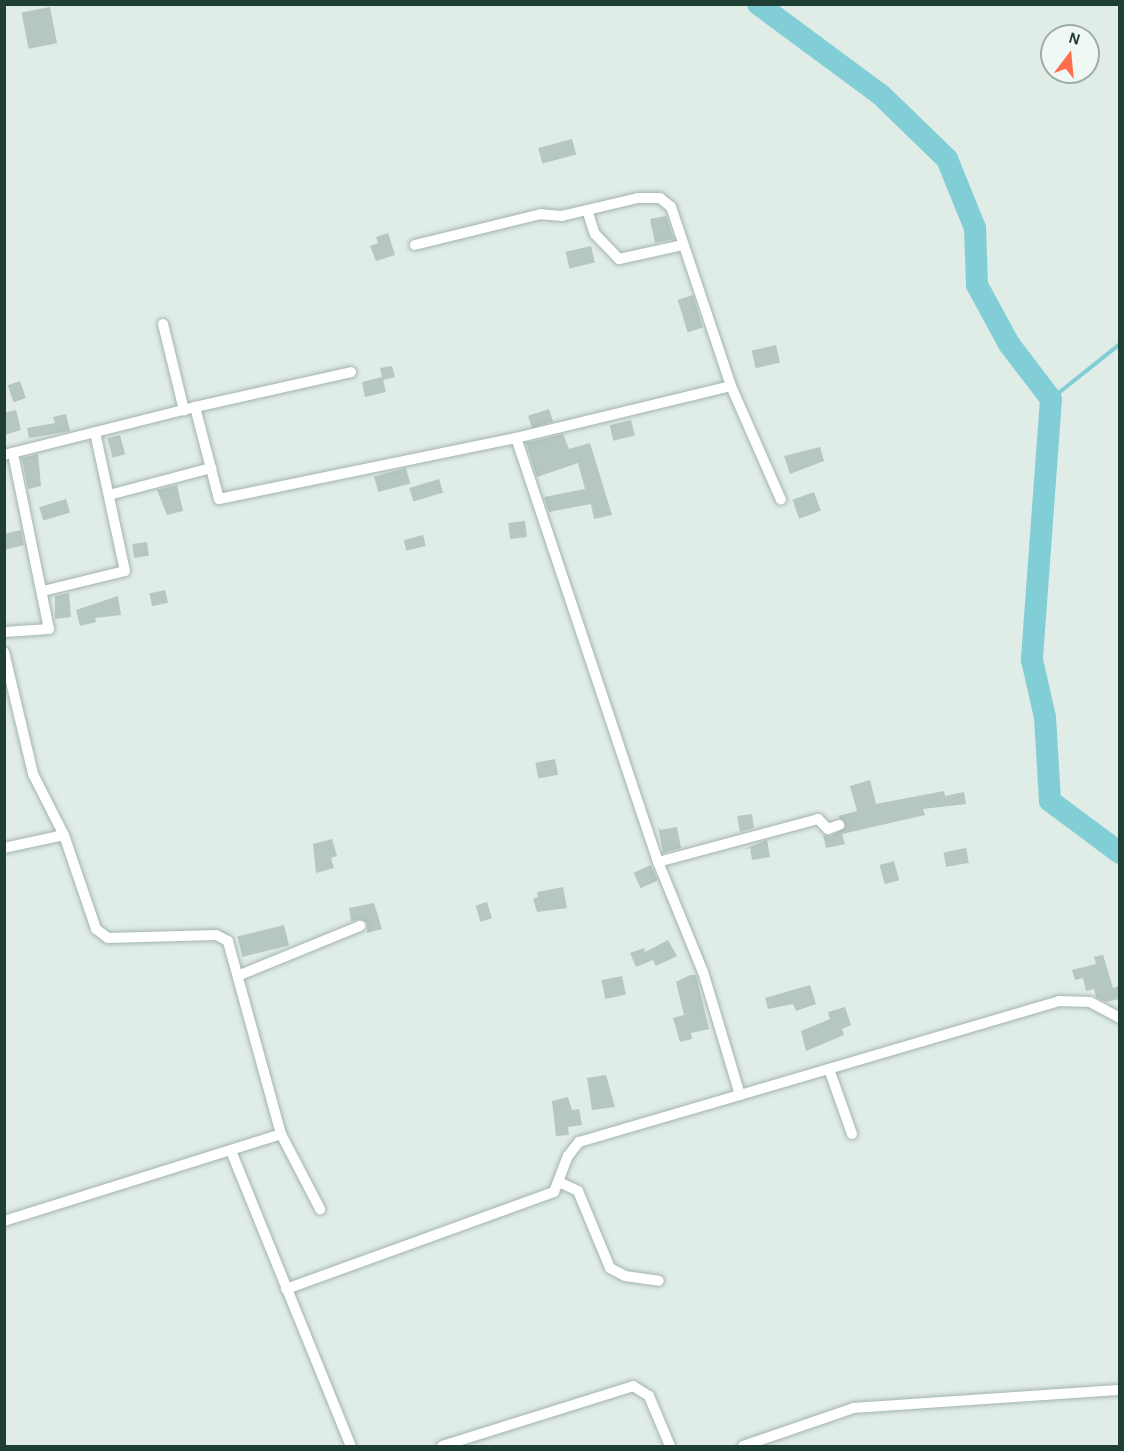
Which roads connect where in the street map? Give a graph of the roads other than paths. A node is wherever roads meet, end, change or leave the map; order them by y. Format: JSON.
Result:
{"nodes":[{"id":1,"x":587,"y":210,"type":"junction"},
{"id":2,"x":415,"y":245,"type":"dead end"},
{"id":3,"x":683,"y":245,"type":"junction"},
{"id":4,"x":163,"y":324,"type":"dead end"},
{"id":5,"x":351,"y":372,"type":"dead end"},
{"id":6,"x":731,"y":386,"type":"junction"},
{"id":7,"x":189,"y":409,"type":"junction"},
{"id":8,"x":95,"y":432,"type":"junction"},
{"id":9,"x":516,"y":438,"type":"junction"},
{"id":10,"x":9,"y":454,"type":"edge"},
{"id":11,"x":211,"y":468,"type":"junction"},
{"id":12,"x":109,"y":495,"type":"junction"},
{"id":13,"x":781,"y":500,"type":"dead end"},
{"id":14,"x":43,"y":591,"type":"junction"},
{"id":15,"x":4,"y":632,"type":"edge"},
{"id":16,"x":4,"y":652,"type":"edge"},
{"id":17,"x":839,"y":825,"type":"dead end"},
{"id":18,"x":64,"y":835,"type":"junction"},
{"id":19,"x":4,"y":848,"type":"edge"},
{"id":20,"x":658,"y":862,"type":"junction"},
{"id":21,"x":360,"y":926,"type":"dead end"},
{"id":22,"x":240,"y":975,"type":"junction"},
{"id":23,"x":1119,"y":1018,"type":"edge"},
{"id":24,"x":829,"y":1069,"type":"junction"},
{"id":25,"x":740,"y":1095,"type":"junction"},
{"id":26,"x":281,"y":1134,"type":"junction"},
{"id":27,"x":852,"y":1134,"type":"dead end"},
{"id":28,"x":231,"y":1151,"type":"junction"},
{"id":29,"x":561,"y":1183,"type":"junction"},
{"id":30,"x":320,"y":1209,"type":"dead end"},
{"id":31,"x":4,"y":1221,"type":"edge"},
{"id":32,"x":658,"y":1281,"type":"dead end"},
{"id":33,"x":286,"y":1289,"type":"junction"},
{"id":34,"x":1119,"y":1390,"type":"edge"},
{"id":35,"x":477,"y":1441,"type":"edge"},
{"id":36,"x":351,"y":1446,"type":"edge"},
{"id":37,"x":442,"y":1446,"type":"edge"},
{"id":38,"x":670,"y":1446,"type":"edge"},
{"id":39,"x":743,"y":1446,"type":"edge"}],
"edges":[{"from":1,"to":2,"type":"street"},
{"from":1,"to":3,"type":"street"},
{"from":1,"to":3,"type":"street"},
{"from":3,"to":6,"type":"street"},
{"from":4,"to":7,"type":"street"},
{"from":5,"to":7,"type":"street"},
{"from":6,"to":9,"type":"street"},
{"from":6,"to":13,"type":"street"},
{"from":7,"to":8,"type":"street"},
{"from":7,"to":11,"type":"street"},
{"from":8,"to":10,"type":"street"},
{"from":8,"to":12,"type":"street"},
{"from":9,"to":11,"type":"street"},
{"from":9,"to":20,"type":"street"},
{"from":10,"to":14,"type":"street"},
{"from":11,"to":12,"type":"street"},
{"from":12,"to":14,"type":"street"},
{"from":14,"to":15,"type":"street"},
{"from":16,"to":18,"type":"street"},
{"from":17,"to":20,"type":"street"},
{"from":18,"to":19,"type":"street"},
{"from":18,"to":22,"type":"street"},
{"from":20,"to":25,"type":"street"},
{"from":21,"to":22,"type":"street"},
{"from":22,"to":26,"type":"street"},
{"from":23,"to":24,"type":"street"},
{"from":24,"to":25,"type":"street"},
{"from":24,"to":27,"type":"street"},
{"from":25,"to":29,"type":"street"},
{"from":26,"to":28,"type":"street"},
{"from":26,"to":30,"type":"street"},
{"from":28,"to":31,"type":"street"},
{"from":28,"to":33,"type":"street"},
{"from":29,"to":32,"type":"street"},
{"from":29,"to":33,"type":"street"},
{"from":33,"to":36,"type":"street"},
{"from":34,"to":39,"type":"street"},
{"from":35,"to":37,"type":"street"},
{"from":35,"to":38,"type":"street"}]}
